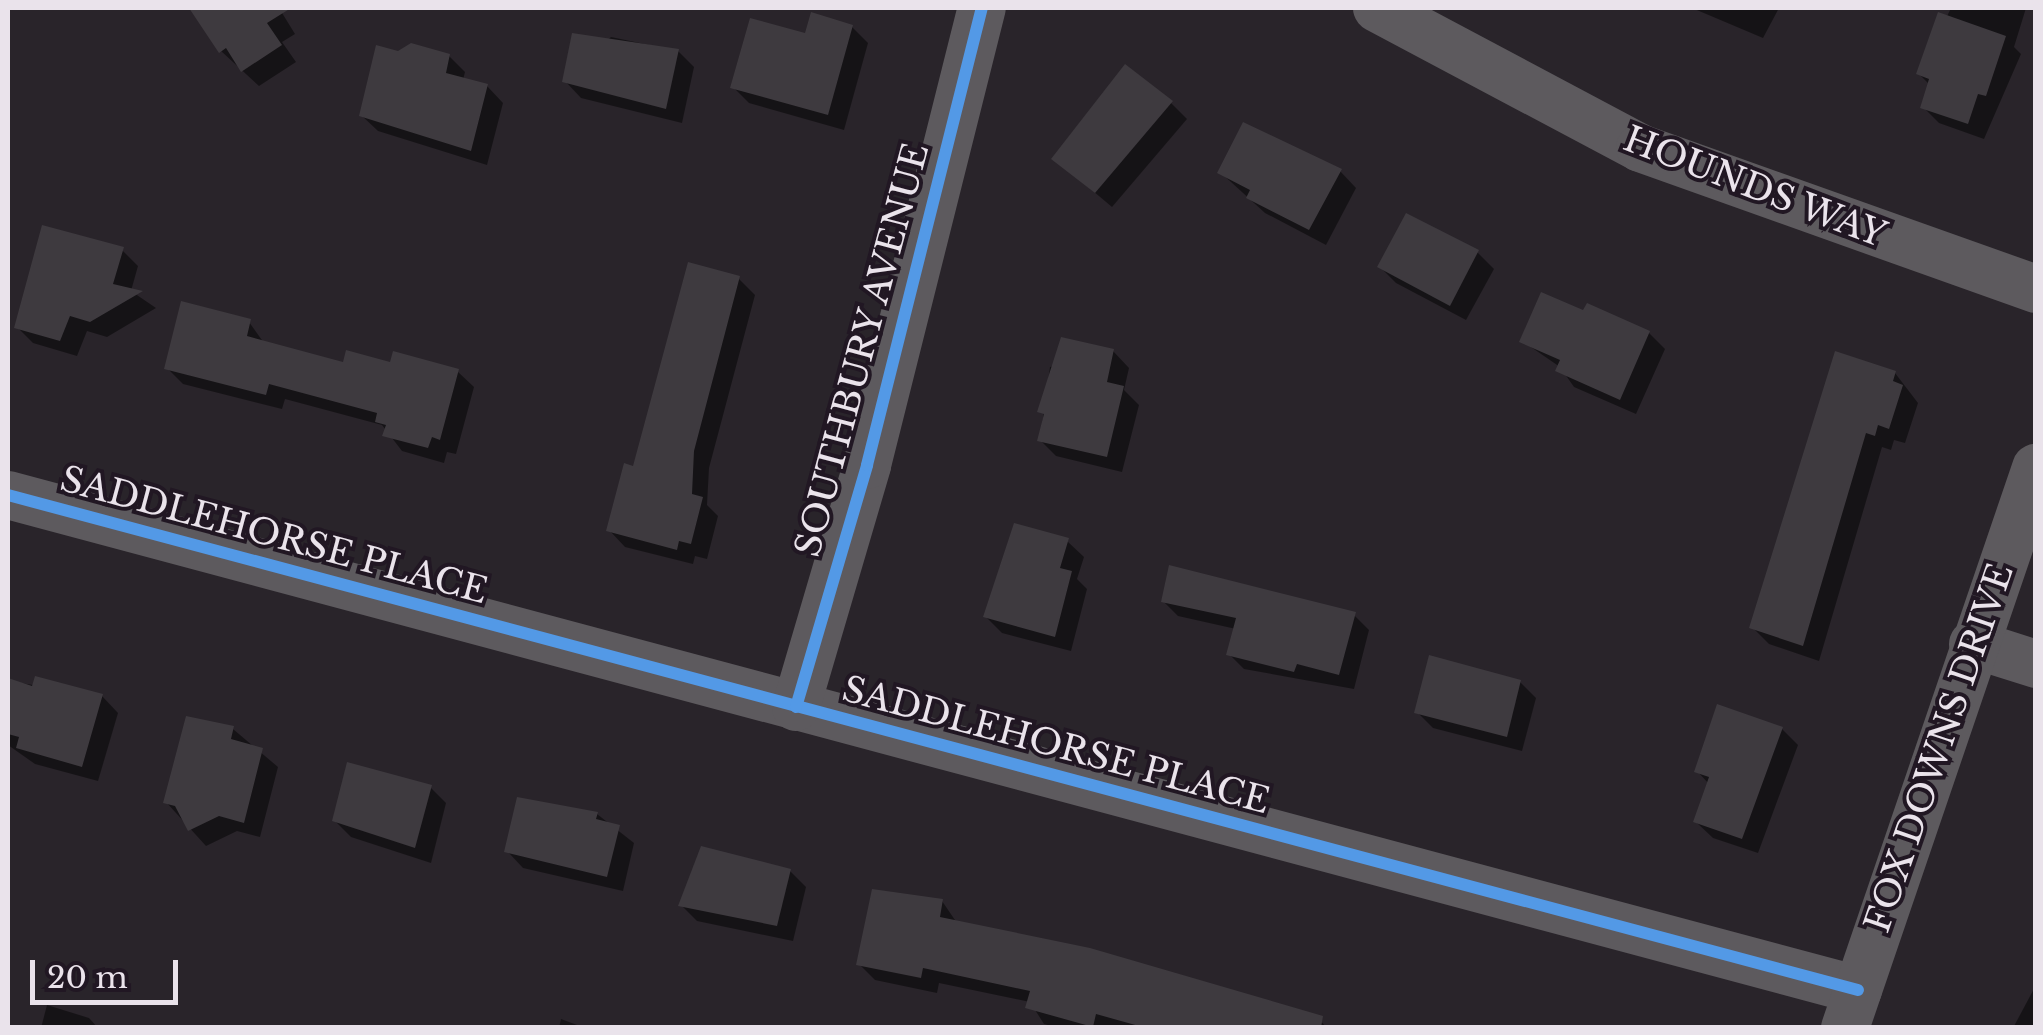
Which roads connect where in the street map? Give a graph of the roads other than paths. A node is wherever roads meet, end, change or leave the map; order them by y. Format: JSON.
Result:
{"nodes":[{"id":1,"x":982,"y":8,"type":"edge"},
{"id":2,"x":1377,"y":8,"type":"edge"},
{"id":3,"x":2036,"y":288,"type":"edge"},
{"id":4,"x":2036,"y":468,"type":"edge"},
{"id":5,"x":8,"y":494,"type":"edge"},
{"id":6,"x":1972,"y":644,"type":"junction"},
{"id":7,"x":2036,"y":664,"type":"edge"},
{"id":8,"x":796,"y":707,"type":"junction"},
{"id":9,"x":1851,"y":1009,"type":"edge"}],
"edges":[{"from":1,"to":8,"type":"street","name":"SOUTHBURY AVENUE"},
{"from":2,"to":3,"type":"street","name":"HOUNDS WAY"},
{"from":4,"to":6,"type":"street","name":"FOX DOWNS DRIVE"},
{"from":5,"to":8,"type":"street","name":"SADDLEHORSE PLACE"},
{"from":6,"to":7,"type":"street"},
{"from":6,"to":9,"type":"street","name":"FOX DOWNS DRIVE"},
{"from":8,"to":9,"type":"street","name":"SADDLEHORSE PLACE"}]}
